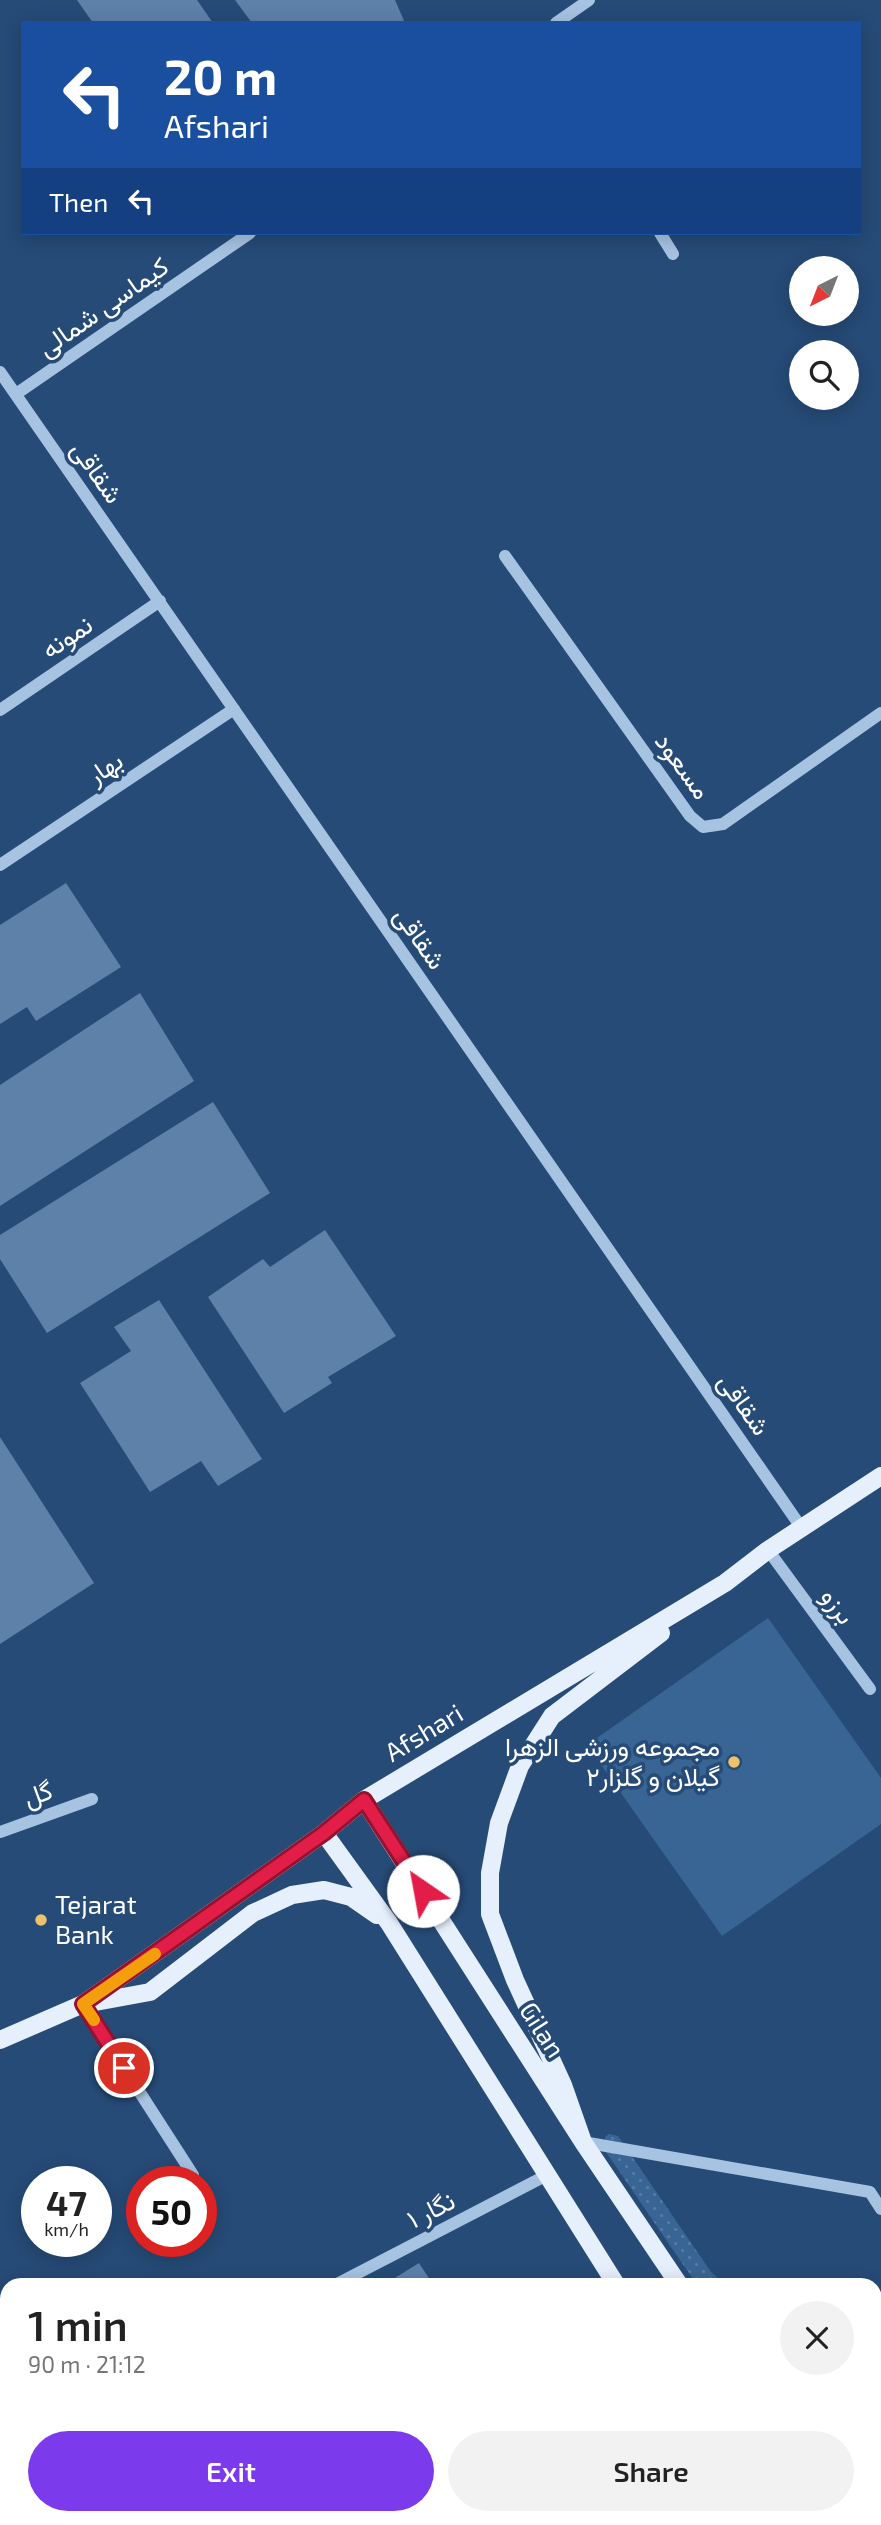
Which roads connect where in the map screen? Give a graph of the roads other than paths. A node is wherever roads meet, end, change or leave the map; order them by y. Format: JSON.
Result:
{"nodes":[{"id":1,"x":589,"y":0,"type":"edge"},
{"id":2,"x":559,"y":21,"type":"edge"},
{"id":3,"x":247,"y":235,"type":"edge"},
{"id":4,"x":661,"y":235,"type":"edge"},
{"id":5,"x":673,"y":254,"type":"dead end"},
{"id":6,"x":0,"y":372,"type":"edge"},
{"id":7,"x":16,"y":394,"type":"junction"},
{"id":8,"x":505,"y":556,"type":"dead end"},
{"id":9,"x":160,"y":601,"type":"junction"},
{"id":10,"x":234,"y":709,"type":"junction"},
{"id":11,"x":0,"y":710,"type":"edge"},
{"id":12,"x":881,"y":713,"type":"edge"},
{"id":13,"x":0,"y":865,"type":"edge"},
{"id":14,"x":881,"y":1476,"type":"edge"},
{"id":15,"x":803,"y":1530,"type":"junction"},
{"id":16,"x":768,"y":1550,"type":"junction"},
{"id":17,"x":725,"y":1584,"type":"junction"},
{"id":18,"x":870,"y":1689,"type":"dead end"},
{"id":19,"x":92,"y":1799,"type":"dead end"},
{"id":20,"x":364,"y":1800,"type":"junction"},
{"id":21,"x":0,"y":1832,"type":"edge"},
{"id":22,"x":324,"y":1833,"type":"junction"},
{"id":23,"x":388,"y":1923,"type":"junction"},
{"id":24,"x":83,"y":2004,"type":"junction"},
{"id":25,"x":0,"y":2040,"type":"edge"},
{"id":26,"x":583,"y":2142,"type":"junction"},
{"id":27,"x":187,"y":2166,"type":"edge"},
{"id":28,"x":549,"y":2174,"type":"junction"},
{"id":29,"x":881,"y":2209,"type":"edge"},
{"id":30,"x":348,"y":2278,"type":"edge"},
{"id":31,"x":612,"y":2278,"type":"edge"},
{"id":32,"x":675,"y":2278,"type":"edge"}],
"edges":[{"from":1,"to":2,"type":"street"},
{"from":3,"to":7,"type":"street","name":"کیماسی شمالی"},
{"from":4,"to":5,"type":"street"},
{"from":6,"to":7,"type":"street","name":"شقاقی"},
{"from":7,"to":9,"type":"street","name":"شقاقی"},
{"from":8,"to":12,"type":"street","name":"مسعود"},
{"from":9,"to":10,"type":"street","name":"شقاقی"},
{"from":9,"to":11,"type":"street","name":"نمونه"},
{"from":10,"to":13,"type":"street","name":"بهار"},
{"from":10,"to":15,"type":"street","name":"شقاقی"},
{"from":14,"to":15,"type":"main road","name":"Afshari"},
{"from":15,"to":16,"type":"main road","name":"Afshari"},
{"from":16,"to":17,"type":"main road","name":"Afshari"},
{"from":16,"to":18,"type":"street","name":"برزو"},
{"from":17,"to":20,"type":"main road","name":"Afshari"},
{"from":17,"to":26,"type":"main road"},
{"from":19,"to":21,"type":"street","name":"گل"},
{"from":20,"to":22,"type":"main road","name":"Afshari"},
{"from":20,"to":26,"type":"main road","name":"Gilan"},
{"from":22,"to":23,"type":"main road"},
{"from":22,"to":24,"type":"main road","name":"Afshari"},
{"from":23,"to":24,"type":"main road"},
{"from":23,"to":28,"type":"main road"},
{"from":24,"to":25,"type":"main road","name":"Afshari"},
{"from":24,"to":27,"type":"street"},
{"from":26,"to":29,"type":"street"},
{"from":26,"to":32,"type":"main road","name":"Gilan"},
{"from":28,"to":30,"type":"street","name":"نگار ۱"},
{"from":28,"to":31,"type":"main road"}]}
